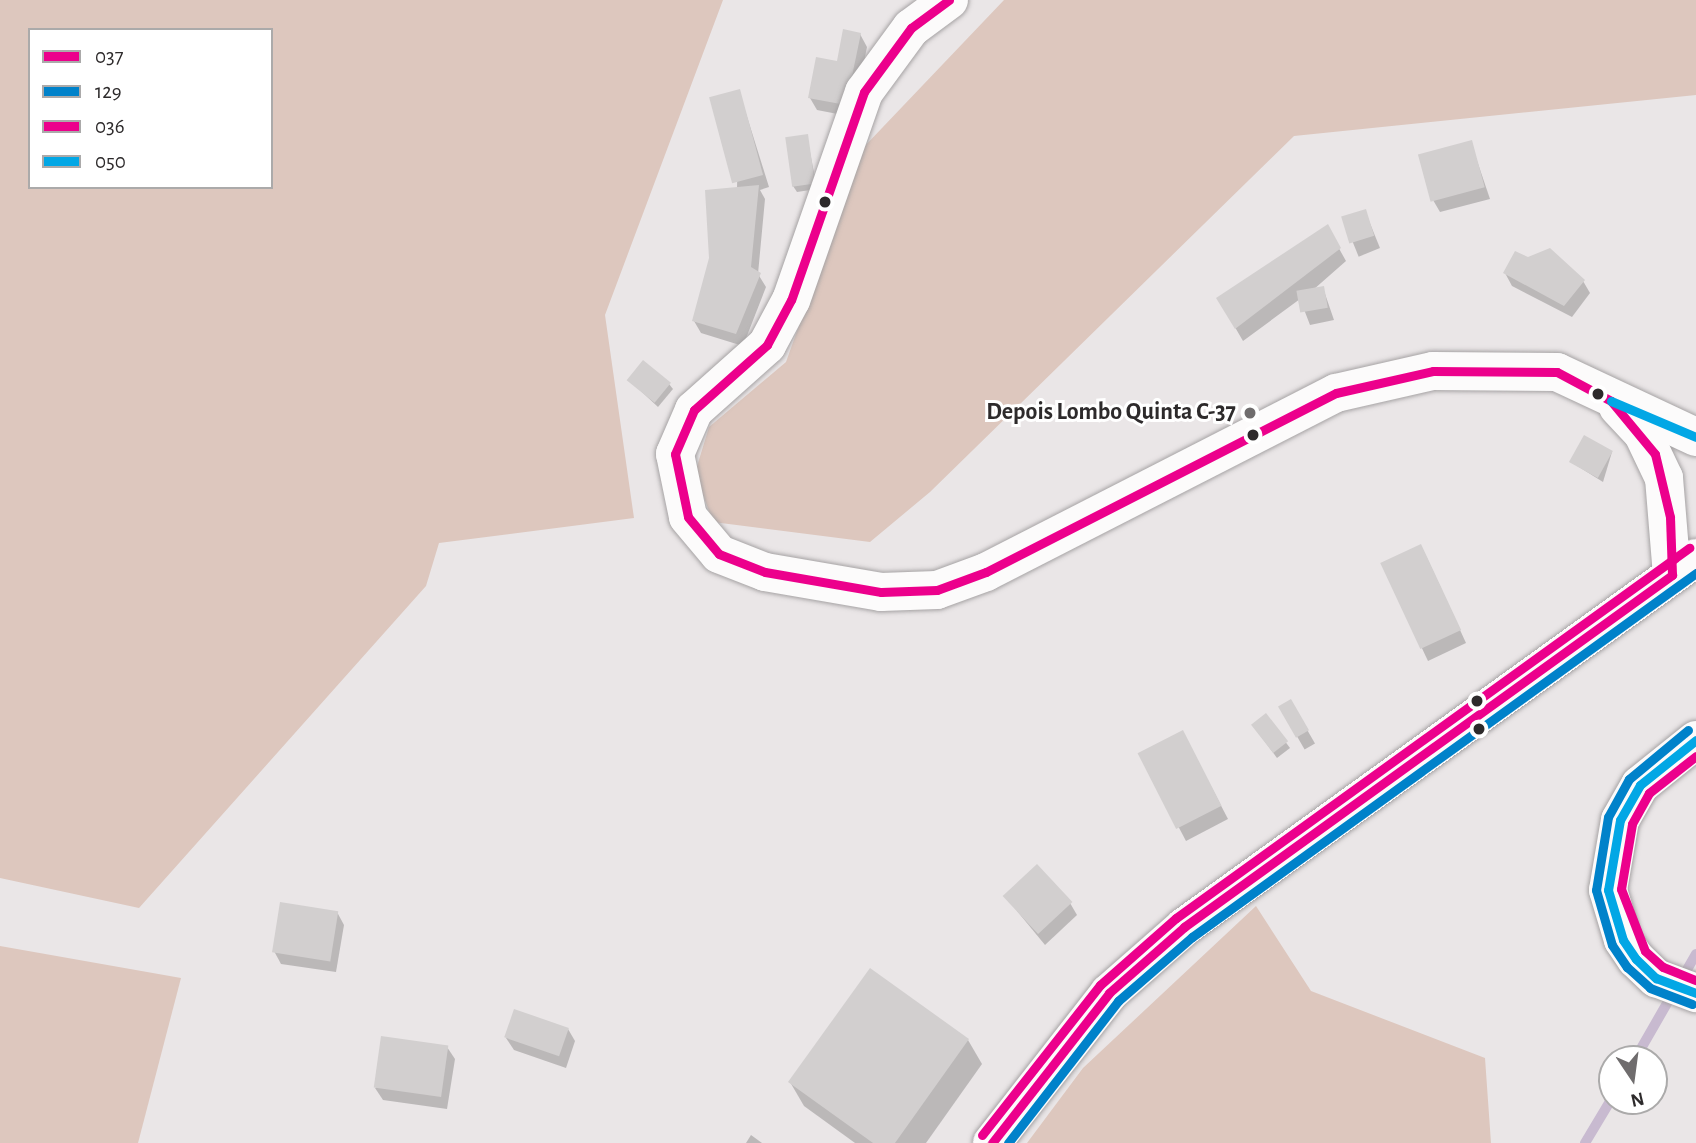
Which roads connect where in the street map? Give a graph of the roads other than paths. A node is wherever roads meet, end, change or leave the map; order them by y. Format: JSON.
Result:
{"nodes":[{"id":1,"x":949,"y":0,"type":"edge"},
{"id":2,"x":1611,"y":401,"type":"junction"},
{"id":3,"x":1696,"y":437,"type":"edge"},
{"id":4,"x":1684,"y":566,"type":"edge"},
{"id":5,"x":1696,"y":740,"type":"edge"},
{"id":6,"x":1694,"y":993,"type":"edge"},
{"id":7,"x":992,"y":1143,"type":"edge"}],
"edges":[{"from":1,"to":2,"type":"street"},
{"from":2,"to":3,"type":"street"},
{"from":2,"to":4,"type":"street"},
{"from":4,"to":7,"type":"street"},
{"from":5,"to":6,"type":"street"}]}
